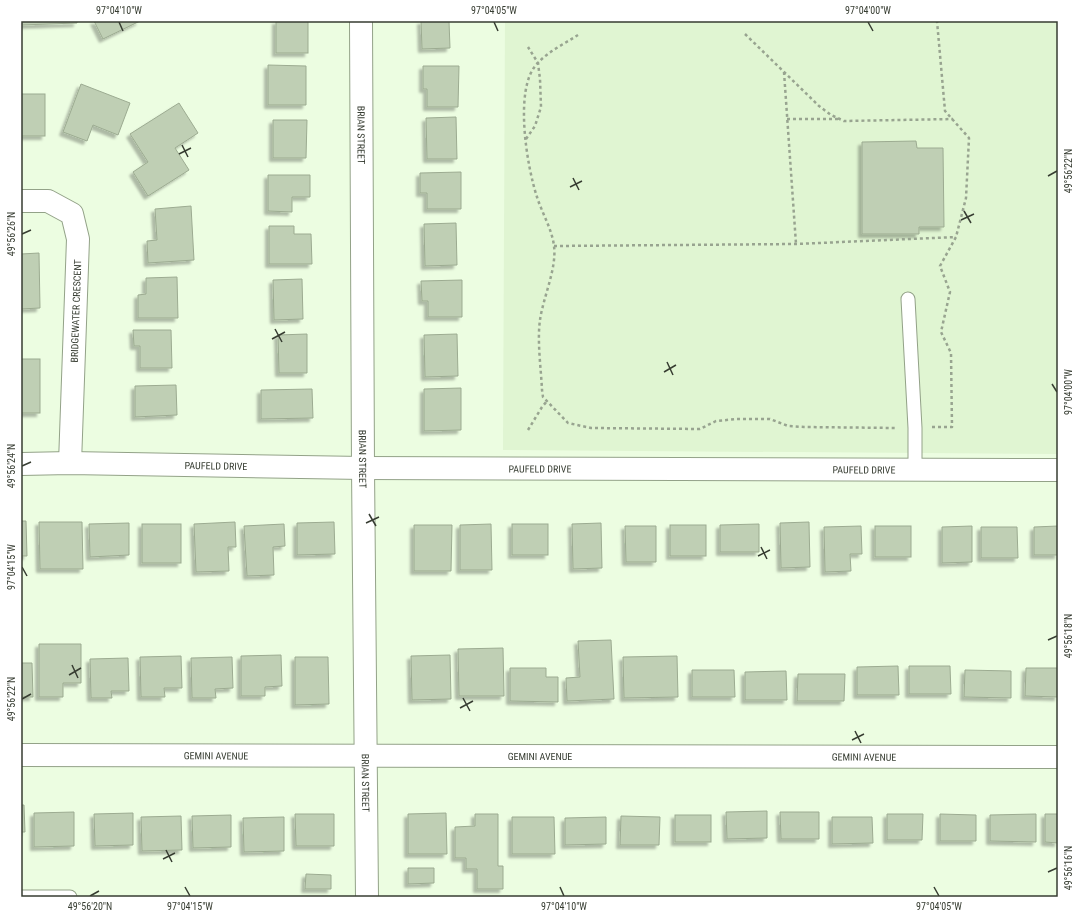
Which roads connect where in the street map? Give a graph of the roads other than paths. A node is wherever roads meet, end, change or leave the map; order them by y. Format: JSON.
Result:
{"nodes":[{"id":1,"x":361,"y":21,"type":"edge"},
{"id":2,"x":21,"y":201,"type":"edge"},
{"id":3,"x":908,"y":299,"type":"dead end"},
{"id":4,"x":21,"y":464,"type":"edge"},
{"id":5,"x":70,"y":464,"type":"junction"},
{"id":6,"x":363,"y":468,"type":"junction"},
{"id":7,"x":915,"y":470,"type":"junction"},
{"id":8,"x":1058,"y":470,"type":"edge"},
{"id":9,"x":21,"y":755,"type":"edge"},
{"id":10,"x":365,"y":756,"type":"junction"},
{"id":11,"x":1058,"y":757,"type":"edge"},
{"id":12,"x":21,"y":897,"type":"edge"},
{"id":13,"x":70,"y":897,"type":"edge"},
{"id":14,"x":367,"y":897,"type":"edge"}],
"edges":[{"from":1,"to":6,"type":"street","name":"BRIAN STREET"},
{"from":2,"to":5,"type":"street","name":"BRIDGEWATER CRESCENT"},
{"from":3,"to":7,"type":"lane"},
{"from":4,"to":5,"type":"street","name":"PAUFELD DRIVE"},
{"from":5,"to":6,"type":"street","name":"PAUFELD DRIVE"},
{"from":6,"to":7,"type":"street","name":"PAUFELD DRIVE"},
{"from":6,"to":10,"type":"street","name":"BRIAN STREET"},
{"from":7,"to":8,"type":"street","name":"PAUFELD DRIVE"},
{"from":9,"to":10,"type":"street","name":"GEMINI AVENUE"},
{"from":10,"to":11,"type":"street","name":"GEMINI AVENUE"},
{"from":10,"to":14,"type":"street","name":"BRIAN STREET"},
{"from":12,"to":13,"type":"lane"}]}
